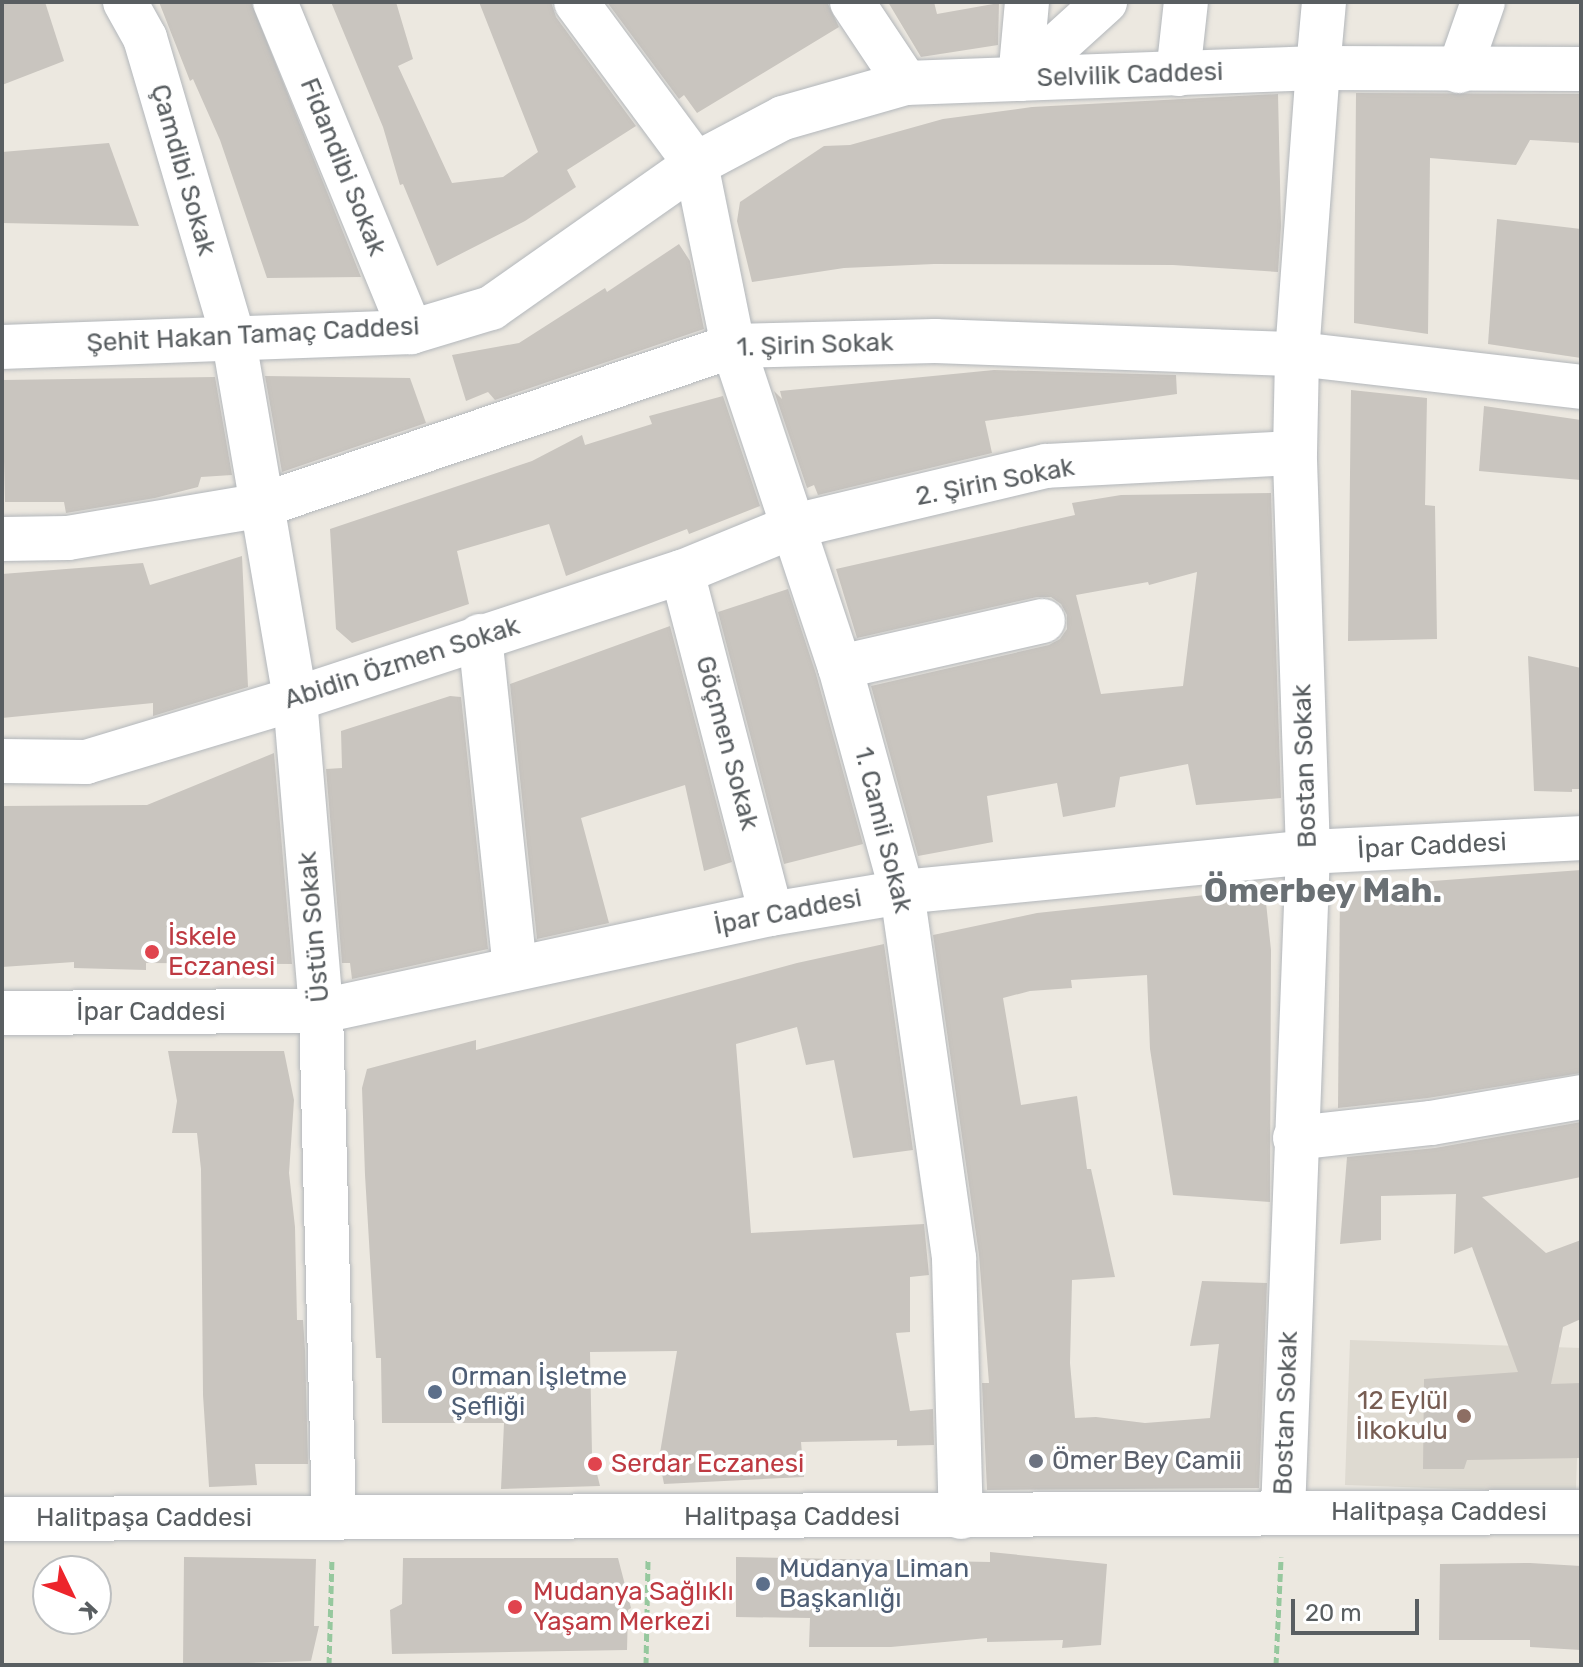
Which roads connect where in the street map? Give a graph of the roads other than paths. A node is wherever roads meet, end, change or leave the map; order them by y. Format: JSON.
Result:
{"nodes":[{"id":1,"x":125,"y":2,"type":"edge"},
{"id":2,"x":275,"y":2,"type":"edge"},
{"id":3,"x":576,"y":2,"type":"edge"},
{"id":4,"x":852,"y":2,"type":"edge"},
{"id":5,"x":1027,"y":2,"type":"edge"},
{"id":6,"x":1105,"y":2,"type":"edge"},
{"id":7,"x":1186,"y":2,"type":"edge"},
{"id":8,"x":1324,"y":2,"type":"edge"},
{"id":9,"x":1483,"y":2,"type":"edge"},
{"id":10,"x":1318,"y":68,"type":"junction"},
{"id":11,"x":1581,"y":69,"type":"edge"},
{"id":12,"x":1459,"y":71,"type":"junction"},
{"id":13,"x":1178,"y":74,"type":"junction"},
{"id":14,"x":1020,"y":79,"type":"junction"},
{"id":15,"x":906,"y":83,"type":"junction"},
{"id":16,"x":696,"y":164,"type":"junction"},
{"id":17,"x":411,"y":332,"type":"junction"},
{"id":18,"x":234,"y":341,"type":"junction"},
{"id":19,"x":733,"y":346,"type":"junction"},
{"id":20,"x":2,"y":347,"type":"edge"},
{"id":21,"x":1297,"y":354,"type":"junction"},
{"id":22,"x":1581,"y":387,"type":"edge"},
{"id":23,"x":1295,"y":453,"type":"junction"},
{"id":24,"x":263,"y":505,"type":"junction"},
{"id":25,"x":794,"y":526,"type":"junction"},
{"id":26,"x":2,"y":539,"type":"edge"},
{"id":27,"x":682,"y":572,"type":"junction"},
{"id":28,"x":1043,"y":621,"type":"dead end"},
{"id":29,"x":480,"y":636,"type":"junction"},
{"id":30,"x":840,"y":667,"type":"junction"},
{"id":31,"x":295,"y":699,"type":"junction"},
{"id":32,"x":2,"y":761,"type":"edge"},
{"id":33,"x":1581,"y":838,"type":"edge"},
{"id":34,"x":1308,"y":852,"type":"junction"},
{"id":35,"x":902,"y":892,"type":"junction"},
{"id":36,"x":771,"y":914,"type":"junction"},
{"id":37,"x":515,"y":968,"type":"junction"},
{"id":38,"x":321,"y":1011,"type":"junction"},
{"id":39,"x":2,"y":1013,"type":"edge"},
{"id":40,"x":1581,"y":1097,"type":"edge"},
{"id":41,"x":1295,"y":1138,"type":"junction"},
{"id":42,"x":1283,"y":1512,"type":"junction"},
{"id":43,"x":1581,"y":1512,"type":"edge"},
{"id":44,"x":961,"y":1517,"type":"junction"},
{"id":45,"x":334,"y":1518,"type":"junction"},
{"id":46,"x":2,"y":1519,"type":"edge"}],
"edges":[{"from":1,"to":18,"type":"street","name":"Çamdibi Sokak"},
{"from":2,"to":17,"type":"street","name":"Fidandibi Sokak"},
{"from":3,"to":16,"type":"street"},
{"from":4,"to":15,"type":"street"},
{"from":5,"to":14,"type":"street"},
{"from":6,"to":14,"type":"street"},
{"from":7,"to":13,"type":"street"},
{"from":8,"to":10,"type":"street","name":"Bostan Sokak"},
{"from":9,"to":12,"type":"street"},
{"from":10,"to":12,"type":"street","name":"Selvilik Caddesi"},
{"from":10,"to":13,"type":"street","name":"Selvilik Caddesi"},
{"from":10,"to":21,"type":"street","name":"Bostan Sokak"},
{"from":11,"to":12,"type":"street","name":"Selvilik Caddesi"},
{"from":13,"to":14,"type":"street","name":"Selvilik Caddesi"},
{"from":14,"to":15,"type":"street","name":"Selvilik Caddesi"},
{"from":15,"to":16,"type":"street","name":"Selvilik Caddesi"},
{"from":16,"to":17,"type":"street","name":"Şehit Hakan Tamaç Caddesi"},
{"from":16,"to":19,"type":"street","name":"1. Camii Sokak"},
{"from":17,"to":18,"type":"street","name":"Şehit Hakan Tamaç Caddesi"},
{"from":18,"to":20,"type":"street","name":"Şehit Hakan Tamaç Caddesi"},
{"from":18,"to":24,"type":"street","name":"Üstün Sokak"},
{"from":19,"to":21,"type":"street","name":"1. Şirin Sokak"},
{"from":19,"to":24,"type":"street","name":"1. Şirin Sokak"},
{"from":19,"to":25,"type":"street","name":"1. Camii Sokak"},
{"from":21,"to":22,"type":"street","name":"1. Şirin Sokak"},
{"from":21,"to":23,"type":"street","name":"Bostan Sokak"},
{"from":23,"to":25,"type":"street","name":"2. Şirin Sokak"},
{"from":23,"to":34,"type":"street","name":"Bostan Sokak"},
{"from":24,"to":26,"type":"street","name":"1. Şirin Sokak"},
{"from":24,"to":31,"type":"street","name":"Üstün Sokak"},
{"from":25,"to":27,"type":"street","name":"Abidin Özmen Sokak"},
{"from":25,"to":30,"type":"street","name":"1. Camii Sokak"},
{"from":27,"to":29,"type":"street","name":"Abidin Özmen Sokak"},
{"from":27,"to":36,"type":"street","name":"Göçmen Sokak"},
{"from":28,"to":30,"type":"street"},
{"from":29,"to":31,"type":"street","name":"Abidin Özmen Sokak"},
{"from":29,"to":37,"type":"street"},
{"from":30,"to":35,"type":"street","name":"1. Camii Sokak"},
{"from":31,"to":32,"type":"street","name":"Abidin Özmen Sokak"},
{"from":31,"to":38,"type":"street","name":"Üstün Sokak"},
{"from":33,"to":34,"type":"street","name":"İpar Caddesi"},
{"from":34,"to":35,"type":"street","name":"İpar Caddesi"},
{"from":34,"to":41,"type":"street","name":"Bostan Sokak"},
{"from":35,"to":36,"type":"street","name":"İpar Caddesi"},
{"from":35,"to":44,"type":"street","name":"1. Camii Sokak"},
{"from":36,"to":37,"type":"street","name":"İpar Caddesi"},
{"from":37,"to":38,"type":"street","name":"İpar Caddesi"},
{"from":38,"to":39,"type":"street","name":"İpar Caddesi"},
{"from":38,"to":45,"type":"street","name":"Üstün Sokak"},
{"from":40,"to":41,"type":"street"},
{"from":41,"to":42,"type":"street","name":"Bostan Sokak"},
{"from":42,"to":43,"type":"street","name":"Halitpaşa Caddesi"},
{"from":42,"to":44,"type":"street","name":"Halitpaşa Caddesi"},
{"from":44,"to":45,"type":"street","name":"Halitpaşa Caddesi"},
{"from":45,"to":46,"type":"street","name":"Halitpaşa Caddesi"}]}
